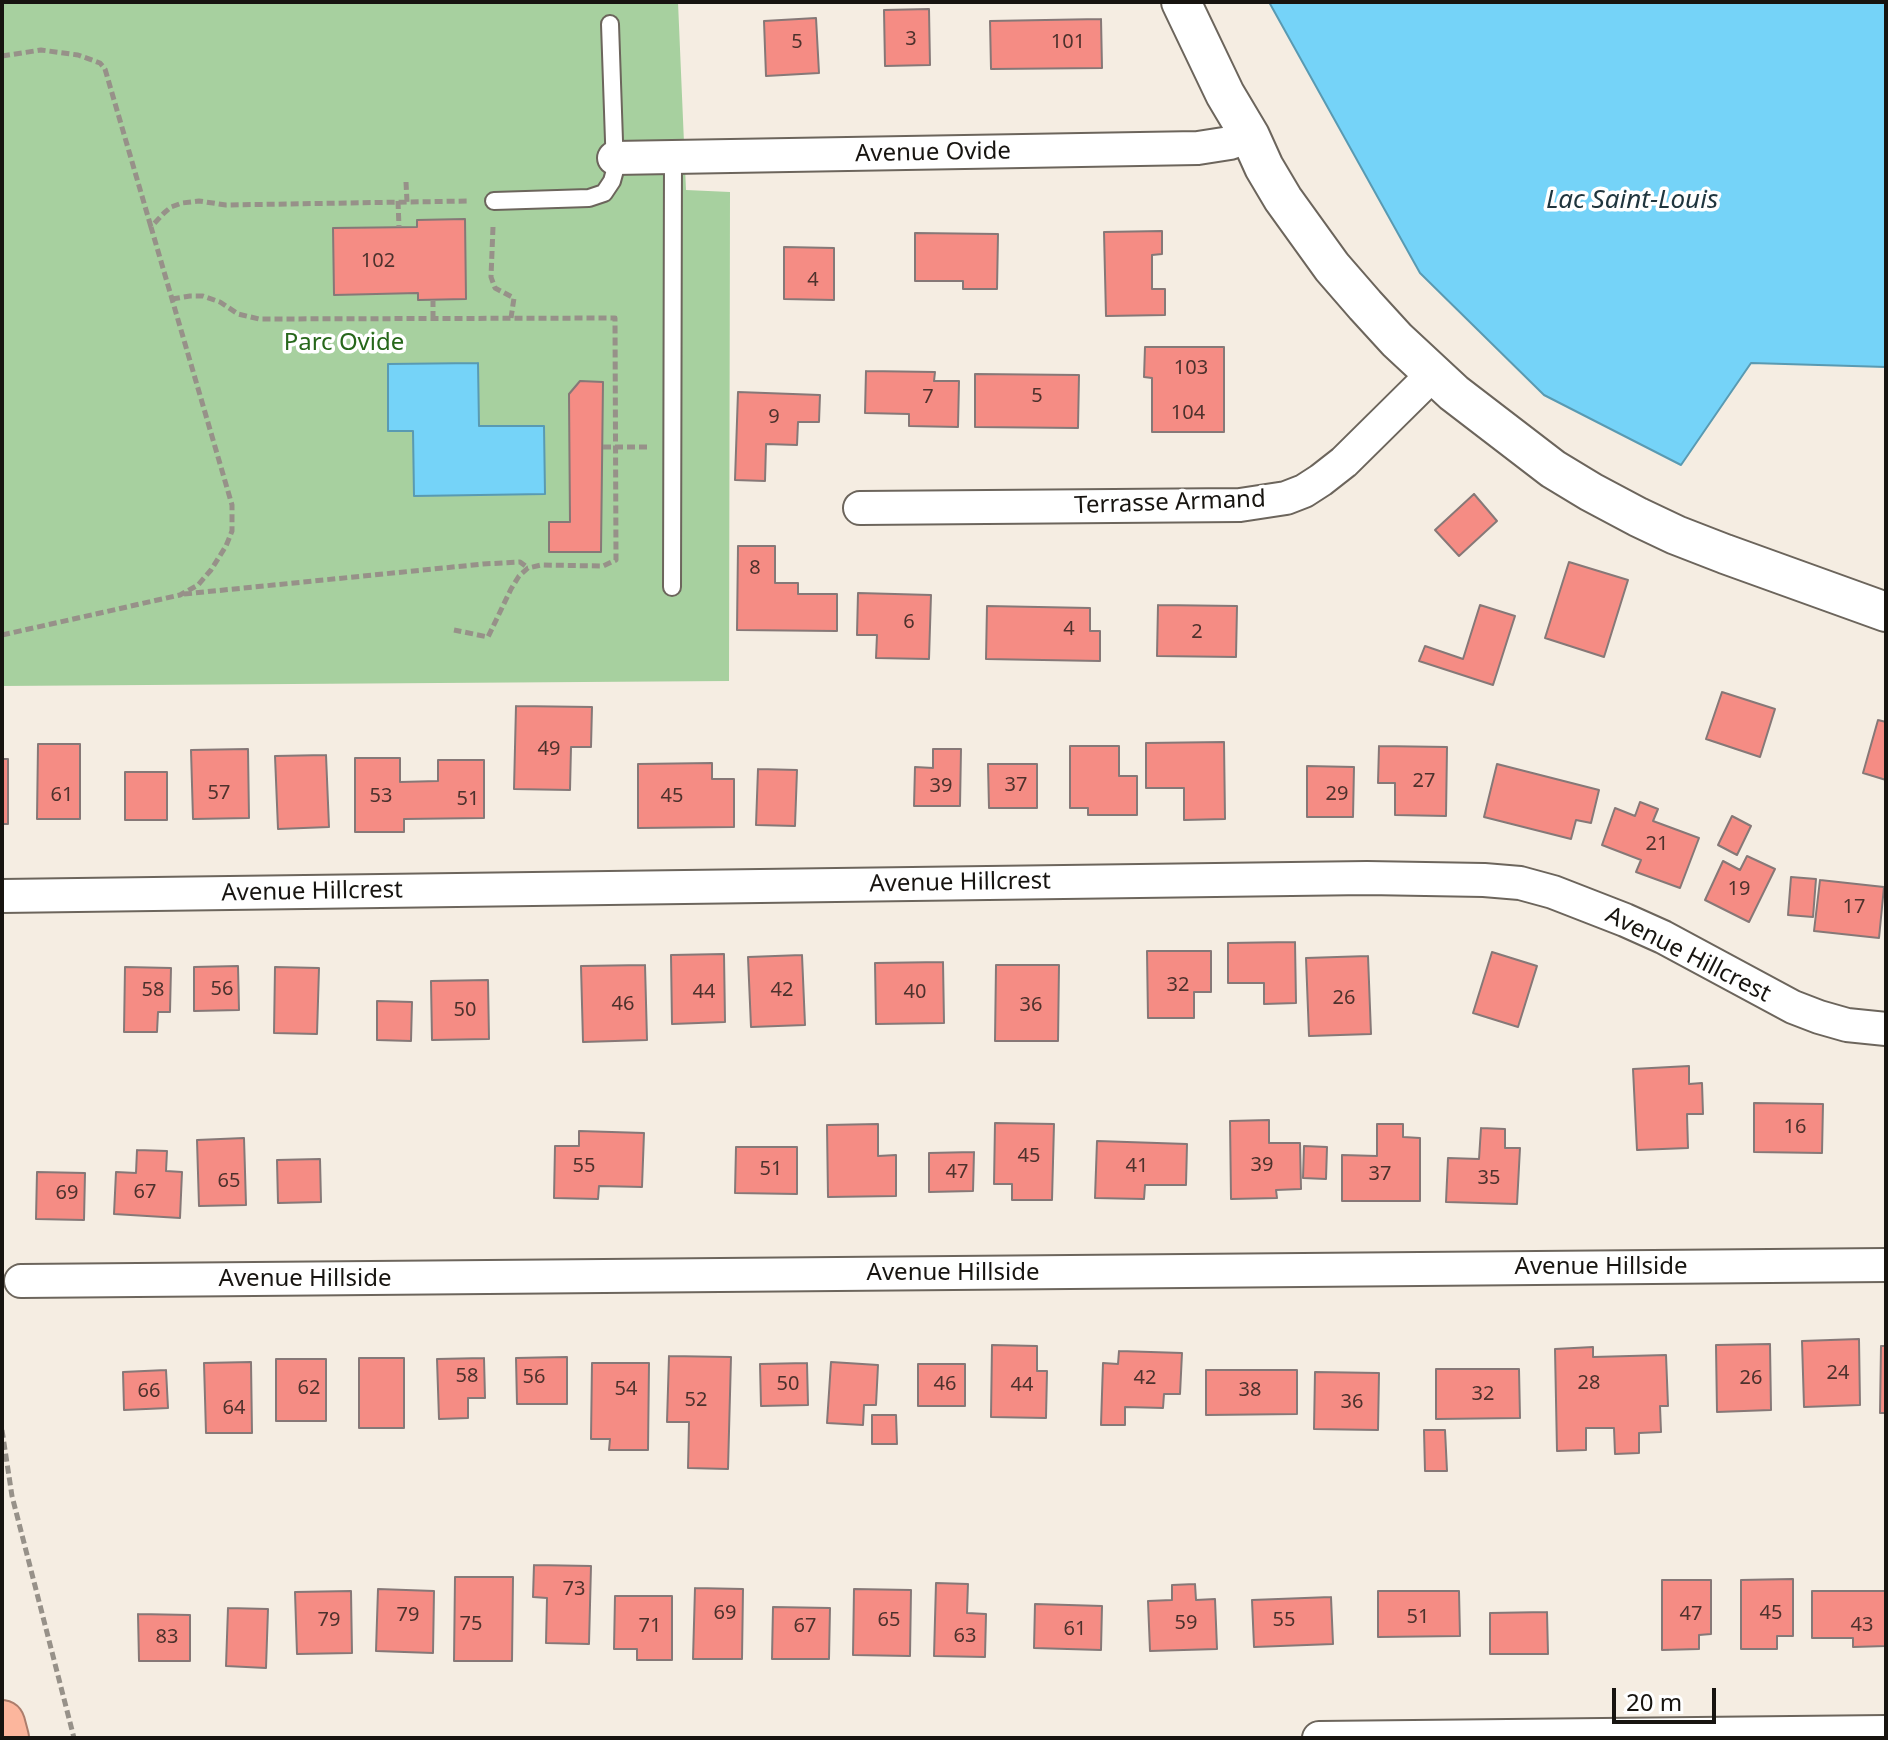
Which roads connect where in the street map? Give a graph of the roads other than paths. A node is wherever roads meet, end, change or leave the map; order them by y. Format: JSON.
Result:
{"nodes":[{"id":1,"x":1181,"y":2,"type":"edge"},
{"id":2,"x":610,"y":24,"type":"dead end"},
{"id":3,"x":1250,"y":136,"type":"junction"},
{"id":4,"x":614,"y":158,"type":"junction"},
{"id":5,"x":673,"y":158,"type":"junction"},
{"id":6,"x":494,"y":201,"type":"road end"},
{"id":7,"x":1433,"y":374,"type":"junction"},
{"id":8,"x":860,"y":508,"type":"dead end"},
{"id":9,"x":672,"y":587,"type":"dead end"},
{"id":10,"x":1886,"y":612,"type":"edge"},
{"id":11,"x":2,"y":896,"type":"edge"},
{"id":12,"x":1886,"y":1029,"type":"edge"},
{"id":13,"x":1886,"y":1265,"type":"edge"},
{"id":14,"x":21,"y":1281,"type":"dead end"},
{"id":15,"x":2,"y":1723,"type":"edge"},
{"id":16,"x":1886,"y":1732,"type":"edge"},
{"id":17,"x":6,"y":1738,"type":"edge"},
{"id":18,"x":1319,"y":1738,"type":"edge"}],
"edges":[{"from":1,"to":3,"type":"street"},
{"from":2,"to":4,"type":"lane"},
{"from":3,"to":5,"type":"street","name":"Avenue Ovide"},
{"from":3,"to":7,"type":"street"},
{"from":4,"to":5,"type":"street","name":"Avenue Ovide"},
{"from":4,"to":6,"type":"lane"},
{"from":5,"to":9,"type":"lane"},
{"from":7,"to":8,"type":"street","name":"Terrasse Armand"},
{"from":7,"to":10,"type":"street"},
{"from":11,"to":12,"type":"street","name":"Avenue Hillcrest"},
{"from":13,"to":14,"type":"street","name":"Avenue Hillside"},
{"from":15,"to":17,"type":"highway"},
{"from":16,"to":18,"type":"street"}]}
